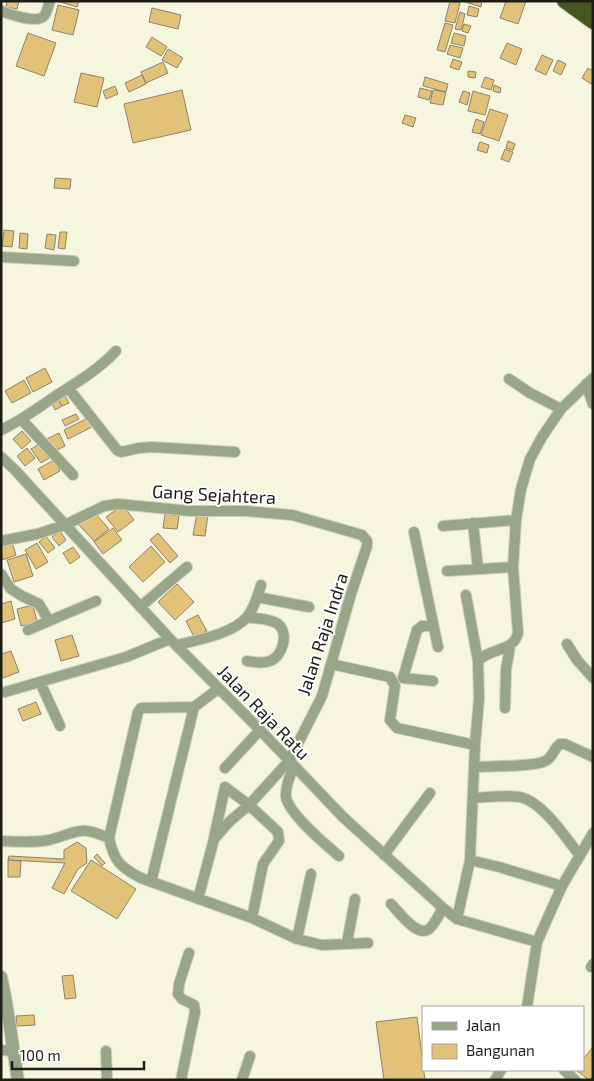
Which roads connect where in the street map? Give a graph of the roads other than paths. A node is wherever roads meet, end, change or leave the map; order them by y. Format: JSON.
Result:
{"nodes":[{"id":1,"x":50,"y":1,"type":"edge"},
{"id":2,"x":564,"y":1,"type":"edge"},
{"id":3,"x":582,"y":1,"type":"edge"},
{"id":4,"x":593,"y":8,"type":"edge"},
{"id":5,"x":1,"y":11,"type":"edge"},
{"id":6,"x":593,"y":22,"type":"edge"},
{"id":7,"x":1,"y":257,"type":"edge"},
{"id":8,"x":74,"y":261,"type":"dead end"},
{"id":9,"x":116,"y":351,"type":"dead end"},
{"id":10,"x":509,"y":379,"type":"dead end"},
{"id":11,"x":589,"y":381,"type":"edge"},
{"id":12,"x":69,"y":389,"type":"junction"},
{"id":13,"x":593,"y":404,"type":"edge"},
{"id":14,"x":561,"y":409,"type":"junction"},
{"id":15,"x":22,"y":420,"type":"junction"},
{"id":16,"x":1,"y":430,"type":"edge"},
{"id":17,"x":235,"y":452,"type":"dead end"},
{"id":18,"x":1,"y":457,"type":"edge"},
{"id":19,"x":73,"y":475,"type":"dead end"},
{"id":20,"x":516,"y":520,"type":"junction"},
{"id":21,"x":474,"y":523,"type":"junction"},
{"id":22,"x":66,"y":525,"type":"junction"},
{"id":23,"x":443,"y":526,"type":"dead end"},
{"id":24,"x":414,"y":532,"type":"dead end"},
{"id":25,"x":362,"y":535,"type":"joint"},
{"id":26,"x":1,"y":541,"type":"edge"},
{"id":27,"x":187,"y":567,"type":"dead end"},
{"id":28,"x":513,"y":567,"type":"junction"},
{"id":29,"x":478,"y":569,"type":"junction"},
{"id":30,"x":447,"y":571,"type":"dead end"},
{"id":31,"x":1,"y":574,"type":"edge"},
{"id":32,"x":261,"y":585,"type":"dead end"},
{"id":33,"x":466,"y":595,"type":"dead end"},
{"id":34,"x":257,"y":597,"type":"junction"},
{"id":35,"x":96,"y":601,"type":"dead end"},
{"id":36,"x":140,"y":607,"type":"junction"},
{"id":37,"x":309,"y":607,"type":"dead end"},
{"id":38,"x":247,"y":617,"type":"junction"},
{"id":39,"x":49,"y":621,"type":"junction"},
{"id":40,"x":433,"y":626,"type":"junction"},
{"id":41,"x":28,"y":630,"type":"dead end"},
{"id":42,"x":173,"y":642,"type":"junction"},
{"id":43,"x":567,"y":644,"type":"dead end"},
{"id":44,"x":510,"y":646,"type":"junction"},
{"id":45,"x":438,"y":647,"type":"dead end"},
{"id":46,"x":246,"y":661,"type":"dead end"},
{"id":47,"x":478,"y":661,"type":"junction"},
{"id":48,"x":331,"y":664,"type":"junction"},
{"id":49,"x":591,"y":673,"type":"edge"},
{"id":50,"x":399,"y":681,"type":"junction"},
{"id":51,"x":432,"y":681,"type":"dead end"},
{"id":52,"x":40,"y":682,"type":"junction"},
{"id":53,"x":218,"y":689,"type":"junction"},
{"id":54,"x":5,"y":692,"type":"dead end"},
{"id":55,"x":194,"y":707,"type":"junction"},
{"id":56,"x":505,"y":708,"type":"dead end"},
{"id":57,"x":60,"y":726,"type":"dead end"},
{"id":58,"x":260,"y":730,"type":"junction"},
{"id":59,"x":475,"y":745,"type":"junction"},
{"id":60,"x":593,"y":757,"type":"edge"},
{"id":61,"x":289,"y":765,"type":"junction"},
{"id":62,"x":474,"y":767,"type":"junction"},
{"id":63,"x":225,"y":768,"type":"dead end"},
{"id":64,"x":430,"y":793,"type":"dead end"},
{"id":65,"x":473,"y":798,"type":"junction"},
{"id":66,"x":249,"y":805,"type":"junction"},
{"id":67,"x":593,"y":833,"type":"edge"},
{"id":68,"x":109,"y":838,"type":"junction"},
{"id":69,"x":214,"y":839,"type":"junction"},
{"id":70,"x":1,"y":841,"type":"edge"},
{"id":71,"x":384,"y":855,"type":"junction"},
{"id":72,"x":339,"y":856,"type":"dead end"},
{"id":73,"x":580,"y":856,"type":"junction"},
{"id":74,"x":470,"y":860,"type":"junction"},
{"id":75,"x":311,"y":874,"type":"dead end"},
{"id":76,"x":151,"y":882,"type":"junction"},
{"id":77,"x":562,"y":886,"type":"junction"},
{"id":78,"x":198,"y":899,"type":"junction"},
{"id":79,"x":355,"y":899,"type":"dead end"},
{"id":80,"x":391,"y":904,"type":"dead end"},
{"id":81,"x":443,"y":908,"type":"junction"},
{"id":82,"x":252,"y":918,"type":"junction"},
{"id":83,"x":457,"y":919,"type":"junction"},
{"id":84,"x":297,"y":939,"type":"junction"},
{"id":85,"x":537,"y":942,"type":"junction"},
{"id":86,"x":347,"y":943,"type":"junction"},
{"id":87,"x":368,"y":943,"type":"dead end"},
{"id":88,"x":189,"y":953,"type":"dead end"},
{"id":89,"x":1,"y":977,"type":"edge"},
{"id":90,"x":527,"y":1006,"type":"edge"},
{"id":91,"x":7,"y":1046,"type":"edge"},
{"id":92,"x":106,"y":1051,"type":"dead end"},
{"id":93,"x":250,"y":1056,"type":"dead end"},
{"id":94,"x":565,"y":1071,"type":"edge"},
{"id":95,"x":18,"y":1080,"type":"edge"},
{"id":96,"x":107,"y":1080,"type":"edge"},
{"id":97,"x":181,"y":1080,"type":"edge"},
{"id":98,"x":242,"y":1080,"type":"edge"},
{"id":99,"x":575,"y":1080,"type":"edge"}],
"edges":[{"from":1,"to":5,"type":"street"},
{"from":2,"to":6,"type":"highway"},
{"from":3,"to":4,"type":"highway"},
{"from":7,"to":8,"type":"street"},
{"from":9,"to":12,"type":"street"},
{"from":10,"to":14,"type":"street"},
{"from":11,"to":13,"type":"street"},
{"from":11,"to":14,"type":"street"},
{"from":12,"to":15,"type":"street"},
{"from":12,"to":17,"type":"street"},
{"from":14,"to":20,"type":"street"},
{"from":15,"to":16,"type":"street"},
{"from":15,"to":19,"type":"street"},
{"from":18,"to":22,"type":"street","name":"Jalan Raja Ratu"},
{"from":20,"to":21,"type":"street"},
{"from":20,"to":28,"type":"street"},
{"from":21,"to":23,"type":"street"},
{"from":21,"to":29,"type":"street"},
{"from":22,"to":25,"type":"street","name":"Gang Sejahtera"},
{"from":22,"to":26,"type":"street","name":"Gang Sejahtera"},
{"from":22,"to":36,"type":"street","name":"Jalan Raja Ratu"},
{"from":24,"to":40,"type":"street"},
{"from":25,"to":48,"type":"street","name":"Jalan Raja Indra"},
{"from":27,"to":36,"type":"street"},
{"from":28,"to":29,"type":"street"},
{"from":28,"to":44,"type":"street"},
{"from":29,"to":30,"type":"street"},
{"from":31,"to":39,"type":"street"},
{"from":32,"to":34,"type":"street"},
{"from":33,"to":47,"type":"street"},
{"from":34,"to":37,"type":"street"},
{"from":34,"to":38,"type":"street"},
{"from":35,"to":39,"type":"street"},
{"from":36,"to":42,"type":"street","name":"Jalan Raja Ratu"},
{"from":38,"to":42,"type":"street"},
{"from":38,"to":46,"type":"street"},
{"from":39,"to":41,"type":"street"},
{"from":40,"to":45,"type":"street"},
{"from":40,"to":50,"type":"street"},
{"from":42,"to":52,"type":"street"},
{"from":42,"to":53,"type":"street","name":"Jalan Raja Ratu"},
{"from":43,"to":49,"type":"street"},
{"from":44,"to":47,"type":"street"},
{"from":44,"to":56,"type":"street"},
{"from":47,"to":59,"type":"street"},
{"from":48,"to":50,"type":"street"},
{"from":48,"to":61,"type":"street","name":"Jalan Raja Indra"},
{"from":50,"to":51,"type":"street"},
{"from":50,"to":59,"type":"street"},
{"from":52,"to":54,"type":"street"},
{"from":52,"to":57,"type":"street"},
{"from":53,"to":55,"type":"street"},
{"from":53,"to":58,"type":"street","name":"Jalan Raja Ratu"},
{"from":55,"to":68,"type":"street"},
{"from":55,"to":76,"type":"street"},
{"from":58,"to":61,"type":"street","name":"Jalan Raja Ratu"},
{"from":58,"to":63,"type":"street"},
{"from":59,"to":62,"type":"street"},
{"from":60,"to":62,"type":"street"},
{"from":61,"to":66,"type":"street"},
{"from":61,"to":71,"type":"street","name":"Jalan Raja Ratu"},
{"from":61,"to":72,"type":"street"},
{"from":62,"to":65,"type":"street"},
{"from":64,"to":71,"type":"street"},
{"from":65,"to":73,"type":"street"},
{"from":65,"to":74,"type":"street"},
{"from":66,"to":69,"type":"street"},
{"from":66,"to":69,"type":"street"},
{"from":66,"to":82,"type":"street"},
{"from":67,"to":73,"type":"street"},
{"from":68,"to":70,"type":"street"},
{"from":68,"to":76,"type":"street"},
{"from":69,"to":78,"type":"street"},
{"from":71,"to":81,"type":"street","name":"Jalan Raja Ratu"},
{"from":73,"to":77,"type":"street"},
{"from":74,"to":77,"type":"street"},
{"from":74,"to":83,"type":"street"},
{"from":75,"to":84,"type":"street"},
{"from":76,"to":78,"type":"street"},
{"from":77,"to":85,"type":"street"},
{"from":78,"to":82,"type":"street"},
{"from":79,"to":86,"type":"street"},
{"from":80,"to":81,"type":"street"},
{"from":81,"to":83,"type":"street","name":"Jalan Raja Ratu"},
{"from":82,"to":84,"type":"street"},
{"from":83,"to":85,"type":"street","name":"Jalan Raja Ratu"},
{"from":84,"to":86,"type":"street"},
{"from":85,"to":90,"type":"street"},
{"from":86,"to":87,"type":"street"},
{"from":88,"to":97,"type":"street"},
{"from":89,"to":91,"type":"street"},
{"from":91,"to":95,"type":"street"},
{"from":92,"to":96,"type":"street"},
{"from":93,"to":98,"type":"street"},
{"from":94,"to":99,"type":"street"}]}
